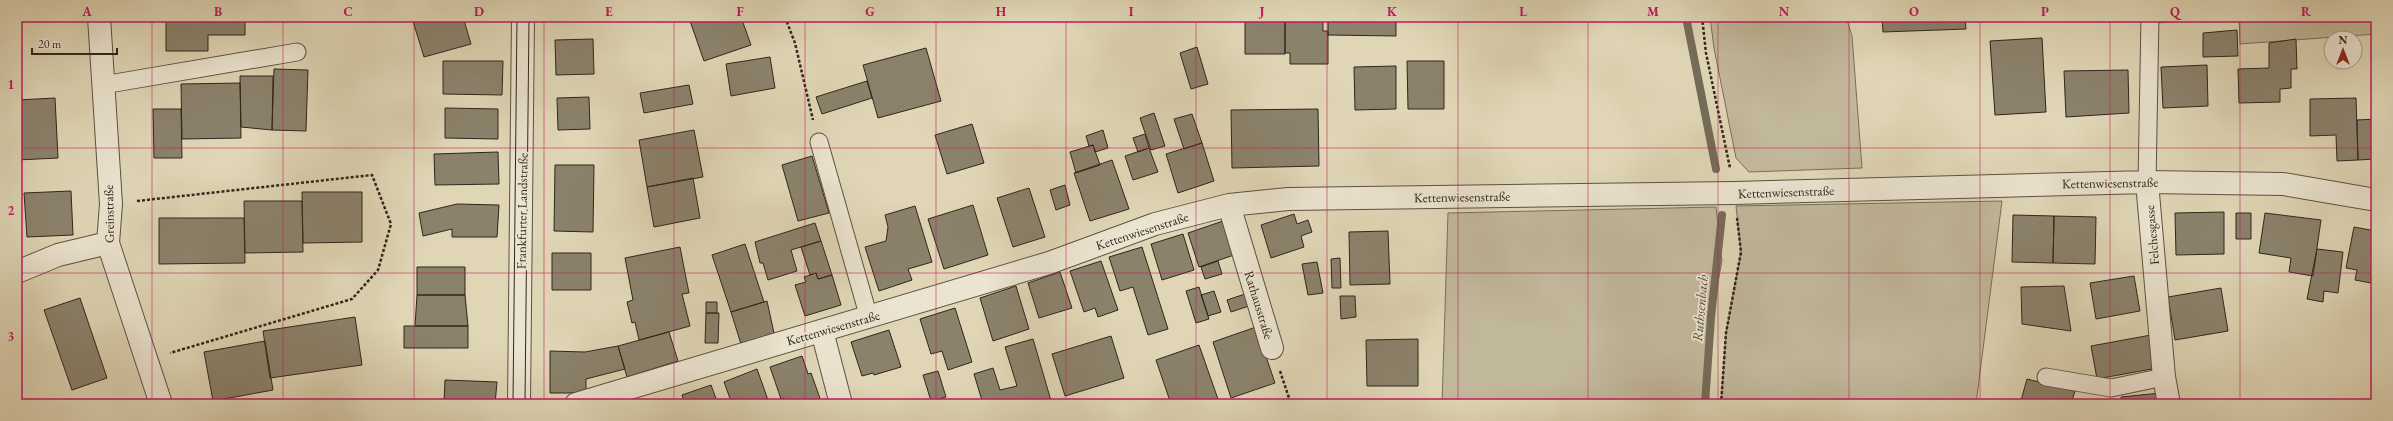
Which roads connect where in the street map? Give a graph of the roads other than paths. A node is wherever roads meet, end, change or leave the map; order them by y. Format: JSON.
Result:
{"nodes":[{"id":1,"x":99,"y":17,"type":"edge"},
{"id":2,"x":523,"y":17,"type":"edge"},
{"id":3,"x":2150,"y":17,"type":"edge"},
{"id":4,"x":297,"y":52,"type":"dead end"},
{"id":5,"x":103,"y":86,"type":"junction"},
{"id":6,"x":818,"y":142,"type":"road end"},
{"id":7,"x":2147,"y":182,"type":"junction"},
{"id":8,"x":2376,"y":200,"type":"edge"},
{"id":9,"x":1229,"y":205,"type":"junction"},
{"id":10,"x":108,"y":243,"type":"junction"},
{"id":11,"x":17,"y":272,"type":"edge"},
{"id":12,"x":869,"y":318,"type":"junction"},
{"id":13,"x":822,"y":331,"type":"junction"},
{"id":14,"x":1272,"y":348,"type":"road end"},
{"id":15,"x":2046,"y":377,"type":"dead end"},
{"id":16,"x":2164,"y":377,"type":"junction"},
{"id":17,"x":161,"y":404,"type":"edge"},
{"id":18,"x":519,"y":404,"type":"edge"},
{"id":19,"x":576,"y":404,"type":"edge"},
{"id":20,"x":841,"y":404,"type":"edge"},
{"id":21,"x":2169,"y":404,"type":"edge"}],
"edges":[{"from":1,"to":5,"type":"street","name":"Greinstraße"},
{"from":2,"to":18,"type":"street","name":"Frankfurter Landstraße"},
{"from":3,"to":7,"type":"lane","name":"Felchesgasse"},
{"from":4,"to":5,"type":"lane"},
{"from":5,"to":10,"type":"street","name":"Greinstraße"},
{"from":6,"to":12,"type":"lane"},
{"from":7,"to":8,"type":"street","name":"Kettenwiesenstraße"},
{"from":7,"to":9,"type":"street","name":"Kettenwiesenstraße"},
{"from":7,"to":16,"type":"street","name":"Felchesgasse"},
{"from":9,"to":12,"type":"street","name":"Kettenwiesenstraße"},
{"from":9,"to":14,"type":"street","name":"Rathausstraße"},
{"from":10,"to":11,"type":"street"},
{"from":10,"to":17,"type":"street","name":"Greinstraße"},
{"from":12,"to":13,"type":"street","name":"Kettenwiesenstraße"},
{"from":13,"to":19,"type":"street","name":"Kettenwiesenstraße"},
{"from":13,"to":20,"type":"street"},
{"from":15,"to":16,"type":"lane"},
{"from":16,"to":21,"type":"street","name":"Felchesgasse"}]}
